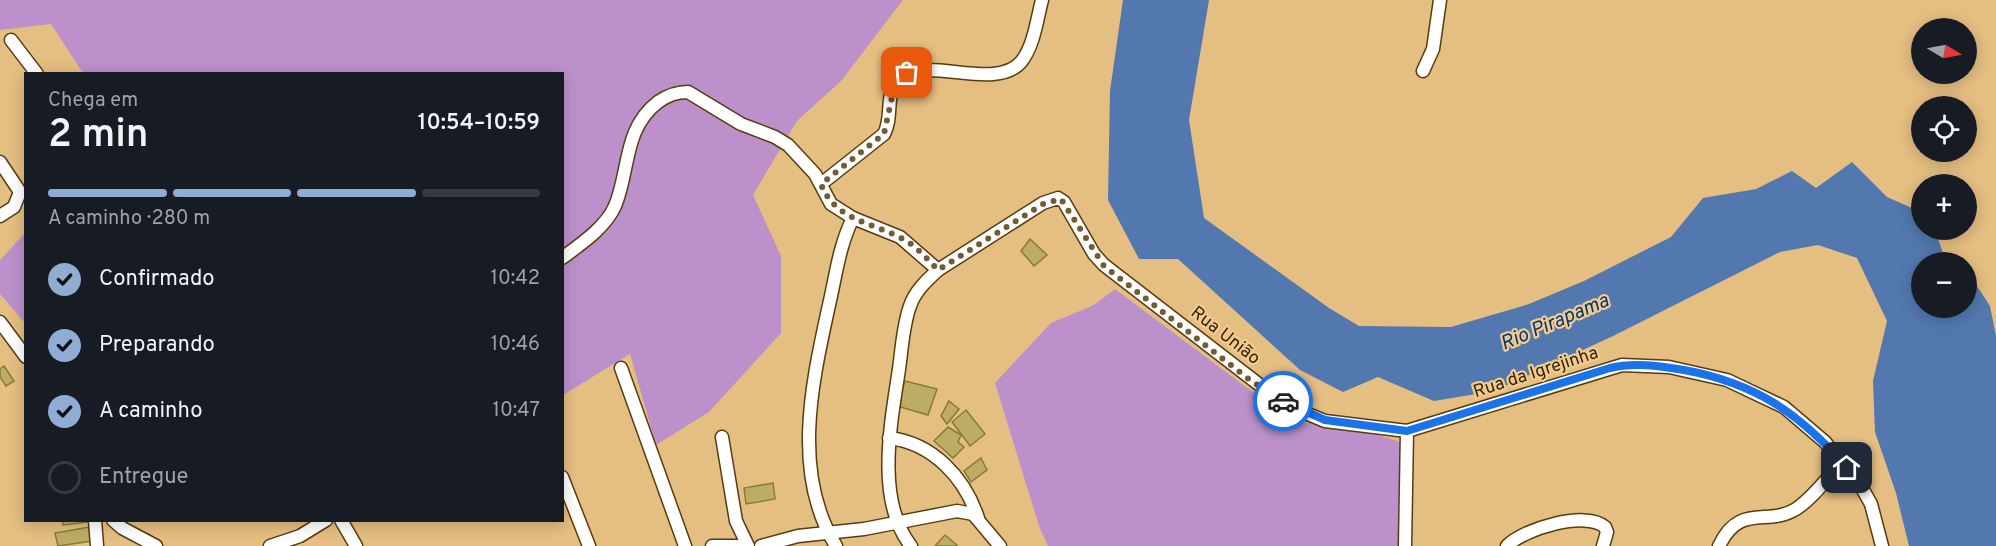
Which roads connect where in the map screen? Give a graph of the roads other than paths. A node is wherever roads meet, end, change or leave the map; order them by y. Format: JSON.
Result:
{"nodes":[{"id":1,"x":1042,"y":0,"type":"edge"},
{"id":2,"x":1440,"y":0,"type":"edge"},
{"id":3,"x":11,"y":40,"type":"dead end"},
{"id":4,"x":1423,"y":71,"type":"dead end"},
{"id":5,"x":35,"y":72,"type":"edge"},
{"id":6,"x":0,"y":162,"type":"edge"},
{"id":7,"x":821,"y":184,"type":"junction"},
{"id":8,"x":23,"y":190,"type":"edge"},
{"id":9,"x":0,"y":216,"type":"edge"},
{"id":10,"x":853,"y":218,"type":"junction"},
{"id":11,"x":564,"y":256,"type":"edge"},
{"id":12,"x":938,"y":270,"type":"junction"},
{"id":13,"x":0,"y":322,"type":"edge"},
{"id":14,"x":24,"y":354,"type":"edge"},
{"id":15,"x":621,"y":368,"type":"dead end"},
{"id":16,"x":1407,"y":431,"type":"junction"},
{"id":17,"x":722,"y":437,"type":"dead end"},
{"id":18,"x":888,"y":438,"type":"junction"},
{"id":19,"x":1842,"y":462,"type":"junction"},
{"id":20,"x":564,"y":482,"type":"edge"},
{"id":21,"x":978,"y":518,"type":"junction"},
{"id":22,"x":95,"y":522,"type":"edge"},
{"id":23,"x":115,"y":522,"type":"edge"},
{"id":24,"x":323,"y":522,"type":"edge"},
{"id":25,"x":342,"y":522,"type":"edge"},
{"id":26,"x":896,"y":522,"type":"junction"},
{"id":27,"x":828,"y":533,"type":"junction"},
{"id":28,"x":97,"y":546,"type":"edge"},
{"id":29,"x":156,"y":546,"type":"edge"},
{"id":30,"x":270,"y":546,"type":"edge"},
{"id":31,"x":356,"y":546,"type":"edge"},
{"id":32,"x":589,"y":546,"type":"edge"},
{"id":33,"x":685,"y":546,"type":"edge"},
{"id":34,"x":712,"y":546,"type":"edge"},
{"id":35,"x":739,"y":546,"type":"edge"},
{"id":36,"x":748,"y":546,"type":"edge"},
{"id":37,"x":761,"y":546,"type":"edge"},
{"id":38,"x":836,"y":546,"type":"edge"},
{"id":39,"x":911,"y":546,"type":"edge"},
{"id":40,"x":1000,"y":546,"type":"edge"},
{"id":41,"x":1406,"y":546,"type":"edge"},
{"id":42,"x":1507,"y":546,"type":"edge"},
{"id":43,"x":1603,"y":546,"type":"edge"},
{"id":44,"x":1719,"y":546,"type":"edge"},
{"id":45,"x":1882,"y":546,"type":"edge"}],
"edges":[{"from":1,"to":7,"type":"street"},
{"from":2,"to":4,"type":"street"},
{"from":3,"to":5,"type":"street"},
{"from":6,"to":8,"type":"street"},
{"from":7,"to":10,"type":"street"},
{"from":7,"to":11,"type":"street"},
{"from":8,"to":9,"type":"street"},
{"from":10,"to":12,"type":"street"},
{"from":10,"to":27,"type":"street"},
{"from":12,"to":16,"type":"street","name":"Rua União"},
{"from":12,"to":18,"type":"street"},
{"from":13,"to":14,"type":"street"},
{"from":15,"to":33,"type":"street"},
{"from":16,"to":19,"type":"street","name":"Rua da Igrejinha"},
{"from":16,"to":41,"type":"street"},
{"from":17,"to":36,"type":"street"},
{"from":18,"to":21,"type":"street"},
{"from":18,"to":26,"type":"street"},
{"from":19,"to":44,"type":"street"},
{"from":19,"to":45,"type":"street","name":"Rua da Igrejinha"},
{"from":20,"to":32,"type":"street"},
{"from":21,"to":26,"type":"street"},
{"from":21,"to":40,"type":"street"},
{"from":22,"to":28,"type":"street"},
{"from":23,"to":29,"type":"street"},
{"from":24,"to":30,"type":"street"},
{"from":25,"to":31,"type":"street"},
{"from":26,"to":27,"type":"street"},
{"from":26,"to":39,"type":"street"},
{"from":27,"to":37,"type":"street"},
{"from":27,"to":38,"type":"street"},
{"from":34,"to":35,"type":"street"},
{"from":42,"to":43,"type":"street"}]}
